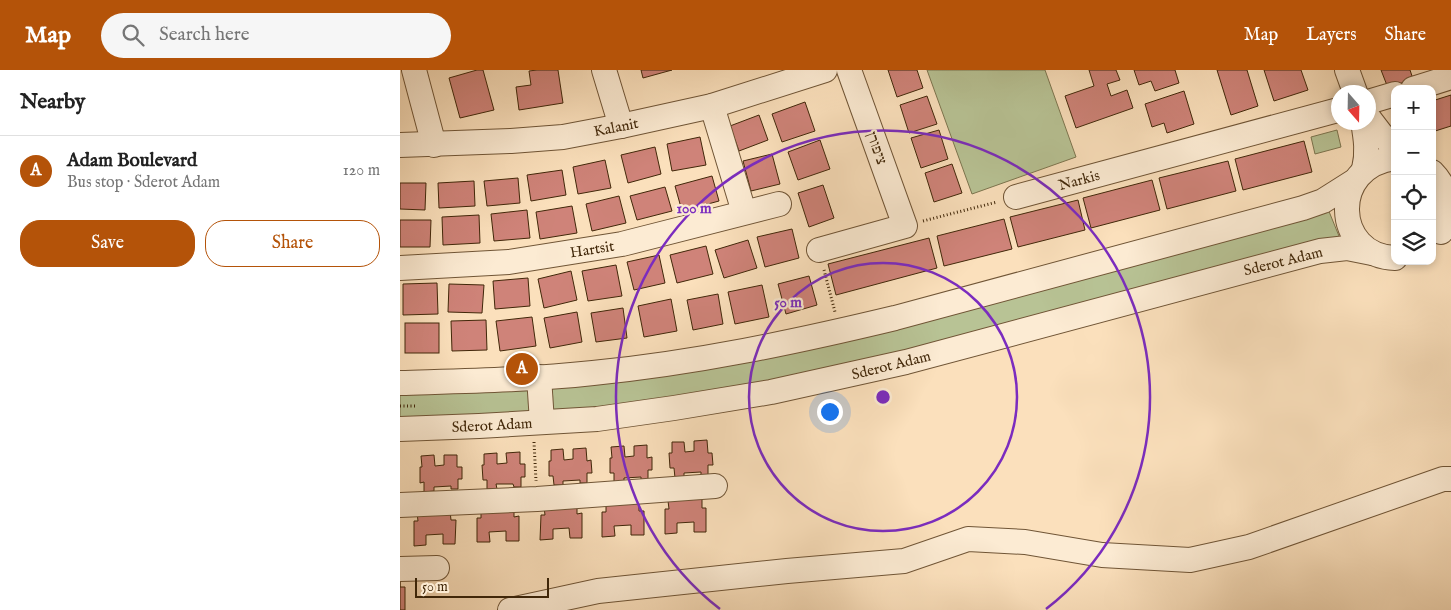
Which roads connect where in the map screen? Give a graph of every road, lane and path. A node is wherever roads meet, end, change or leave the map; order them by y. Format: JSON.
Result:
{"nodes":[{"id":1,"x":414,"y":70,"type":"edge"},
{"id":2,"x":604,"y":70,"type":"edge"},
{"id":3,"x":825,"y":70,"type":"edge"},
{"id":4,"x":849,"y":70,"type":"edge"},
{"id":5,"x":1347,"y":70,"type":"edge"},
{"id":6,"x":792,"y":75,"type":"edge"},
{"id":7,"x":1352,"y":85,"type":"edge"},
{"id":8,"x":1391,"y":95,"type":"edge"},
{"id":9,"x":1376,"y":100,"type":"edge"},
{"id":10,"x":712,"y":106,"type":"junction"},
{"id":11,"x":1331,"y":112,"type":"edge"},
{"id":12,"x":621,"y":126,"type":"junction"},
{"id":13,"x":1376,"y":126,"type":"edge"},
{"id":14,"x":1365,"y":130,"type":"edge"},
{"id":15,"x":1391,"y":143,"type":"edge"},
{"id":16,"x":400,"y":145,"type":"edge"},
{"id":17,"x":434,"y":145,"type":"junction"},
{"id":18,"x":1391,"y":159,"type":"edge"},
{"id":19,"x":1436,"y":165,"type":"edge"},
{"id":20,"x":1451,"y":165,"type":"edge"},
{"id":21,"x":1434,"y":175,"type":"edge"},
{"id":22,"x":1359,"y":176,"type":"junction"},
{"id":23,"x":1016,"y":197,"type":"joint"},
{"id":24,"x":779,"y":204,"type":"dead end"},
{"id":25,"x":744,"y":212,"type":"junction"},
{"id":26,"x":905,"y":226,"type":"junction"},
{"id":27,"x":1442,"y":233,"type":"edge"},
{"id":28,"x":819,"y":250,"type":"joint"},
{"id":29,"x":1384,"y":255,"type":"edge"},
{"id":30,"x":400,"y":268,"type":"edge"},
{"id":31,"x":840,"y":331,"type":"junction"},
{"id":32,"x":539,"y":377,"type":"junction"},
{"id":33,"x":400,"y":383,"type":"edge"},
{"id":34,"x":537,"y":423,"type":"junction"},
{"id":35,"x":400,"y":429,"type":"edge"},
{"id":36,"x":1451,"y":479,"type":"edge"},
{"id":37,"x":714,"y":486,"type":"dead end"},
{"id":38,"x":537,"y":499,"type":"junction"},
{"id":39,"x":400,"y":505,"type":"edge"},
{"id":40,"x":400,"y":568,"type":"edge"},
{"id":41,"x":437,"y":568,"type":"dead end"},
{"id":42,"x":510,"y":610,"type":"edge"}],
"edges":[{"from":1,"to":17,"type":"street"},
{"from":2,"to":12,"type":"street"},
{"from":3,"to":6,"type":"street","name":"Kalanit"},
{"from":4,"to":26,"type":"street","name":"ציפורן"},
{"from":5,"to":7,"type":"street"},
{"from":6,"to":10,"type":"street","name":"Kalanit"},
{"from":8,"to":9,"type":"street"},
{"from":10,"to":12,"type":"street","name":"Kalanit"},
{"from":10,"to":25,"type":"street"},
{"from":11,"to":23,"type":"street","name":"Narkis"},
{"from":12,"to":17,"type":"street","name":"Kalanit"},
{"from":13,"to":15,"type":"street"},
{"from":14,"to":22,"type":"street","name":"Sderot Adam"},
{"from":16,"to":17,"type":"street","name":"Kalanit"},
{"from":18,"to":22,"type":"street"},
{"from":19,"to":20,"type":"street"},
{"from":21,"to":27,"type":"street"},
{"from":22,"to":29,"type":"street","name":"Sderot Adam"},
{"from":22,"to":31,"type":"street"},
{"from":23,"to":26,"type":"path"},
{"from":24,"to":25,"type":"street","name":"Hartsit"},
{"from":25,"to":30,"type":"street","name":"Hartsit"},
{"from":26,"to":28,"type":"street"},
{"from":28,"to":31,"type":"path"},
{"from":29,"to":34,"type":"street","name":"Sderot Adam"},
{"from":31,"to":32,"type":"street"},
{"from":32,"to":33,"type":"street"},
{"from":32,"to":34,"type":"street"},
{"from":34,"to":35,"type":"street","name":"Sderot Adam"},
{"from":34,"to":38,"type":"path"},
{"from":36,"to":42,"type":"street"},
{"from":37,"to":38,"type":"street"},
{"from":38,"to":39,"type":"street"},
{"from":40,"to":41,"type":"street"}]}
